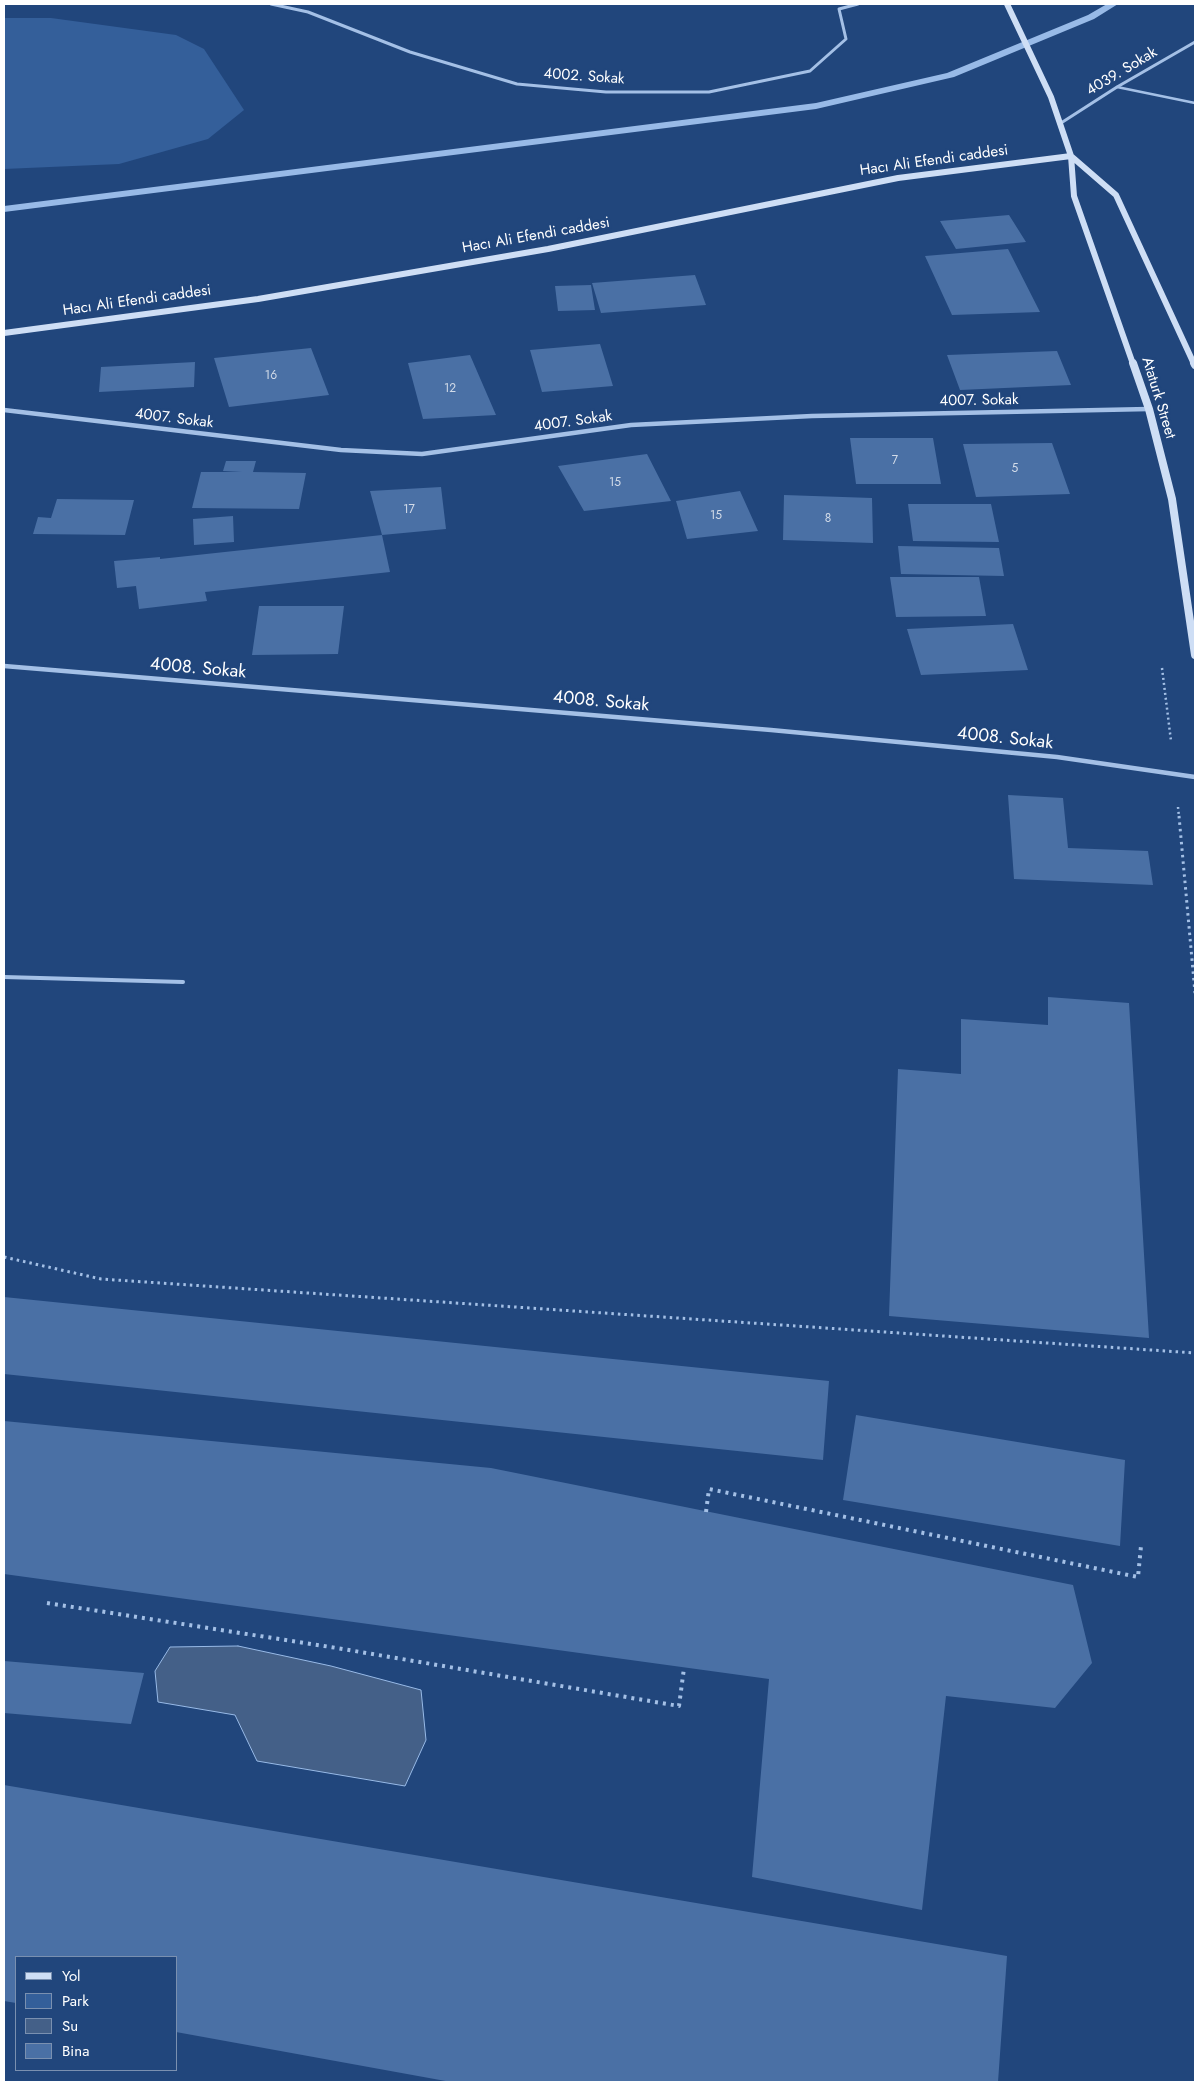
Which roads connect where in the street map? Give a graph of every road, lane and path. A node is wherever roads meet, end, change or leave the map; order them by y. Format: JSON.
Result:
{"nodes":[{"id":1,"x":271,"y":4,"type":"edge"},
{"id":2,"x":858,"y":4,"type":"edge"},
{"id":3,"x":1007,"y":4,"type":"edge"},
{"id":4,"x":1195,"y":42,"type":"edge"},
{"id":5,"x":1117,"y":87,"type":"junction"},
{"id":6,"x":1195,"y":103,"type":"edge"},
{"id":7,"x":1061,"y":124,"type":"junction"},
{"id":8,"x":1071,"y":156,"type":"junction"},
{"id":9,"x":4,"y":333,"type":"edge"},
{"id":10,"x":1195,"y":365,"type":"edge"},
{"id":11,"x":1149,"y":408,"type":"junction"},
{"id":12,"x":4,"y":410,"type":"edge"},
{"id":13,"x":1195,"y":655,"type":"edge"},
{"id":14,"x":4,"y":666,"type":"edge"},
{"id":15,"x":1162,"y":667,"type":"dead end"},
{"id":16,"x":1175,"y":776,"type":"junction"},
{"id":17,"x":1195,"y":777,"type":"edge"},
{"id":18,"x":4,"y":977,"type":"edge"},
{"id":19,"x":183,"y":982,"type":"dead end"},
{"id":20,"x":1195,"y":993,"type":"edge"},
{"id":21,"x":4,"y":1257,"type":"edge"},
{"id":22,"x":1195,"y":1353,"type":"edge"},
{"id":23,"x":706,"y":1512,"type":"dead end"},
{"id":24,"x":1141,"y":1546,"type":"dead end"},
{"id":25,"x":47,"y":1603,"type":"dead end"},
{"id":26,"x":684,"y":1668,"type":"dead end"}],
"edges":[{"from":1,"to":2,"type":"street","name":"4002. Sokak"},
{"from":3,"to":7,"type":"street","name":"Ataturk Street"},
{"from":4,"to":5,"type":"street","name":"4039. Sokak"},
{"from":5,"to":6,"type":"lane"},
{"from":5,"to":7,"type":"street","name":"4039. Sokak"},
{"from":7,"to":8,"type":"street","name":"Ataturk Street"},
{"from":8,"to":9,"type":"street","name":"Hacı Ali Efendi caddesi"},
{"from":8,"to":10,"type":"street"},
{"from":8,"to":11,"type":"street","name":"Ataturk Street"},
{"from":11,"to":12,"type":"street","name":"4007. Sokak"},
{"from":11,"to":13,"type":"street","name":"Ataturk Street"},
{"from":14,"to":16,"type":"street","name":"4008. Sokak"},
{"from":15,"to":16,"type":"path"},
{"from":16,"to":17,"type":"street","name":"4008. Sokak"},
{"from":16,"to":20,"type":"path"},
{"from":18,"to":19,"type":"lane"},
{"from":21,"to":22,"type":"path"},
{"from":23,"to":24,"type":"path"},
{"from":25,"to":26,"type":"path"}]}
